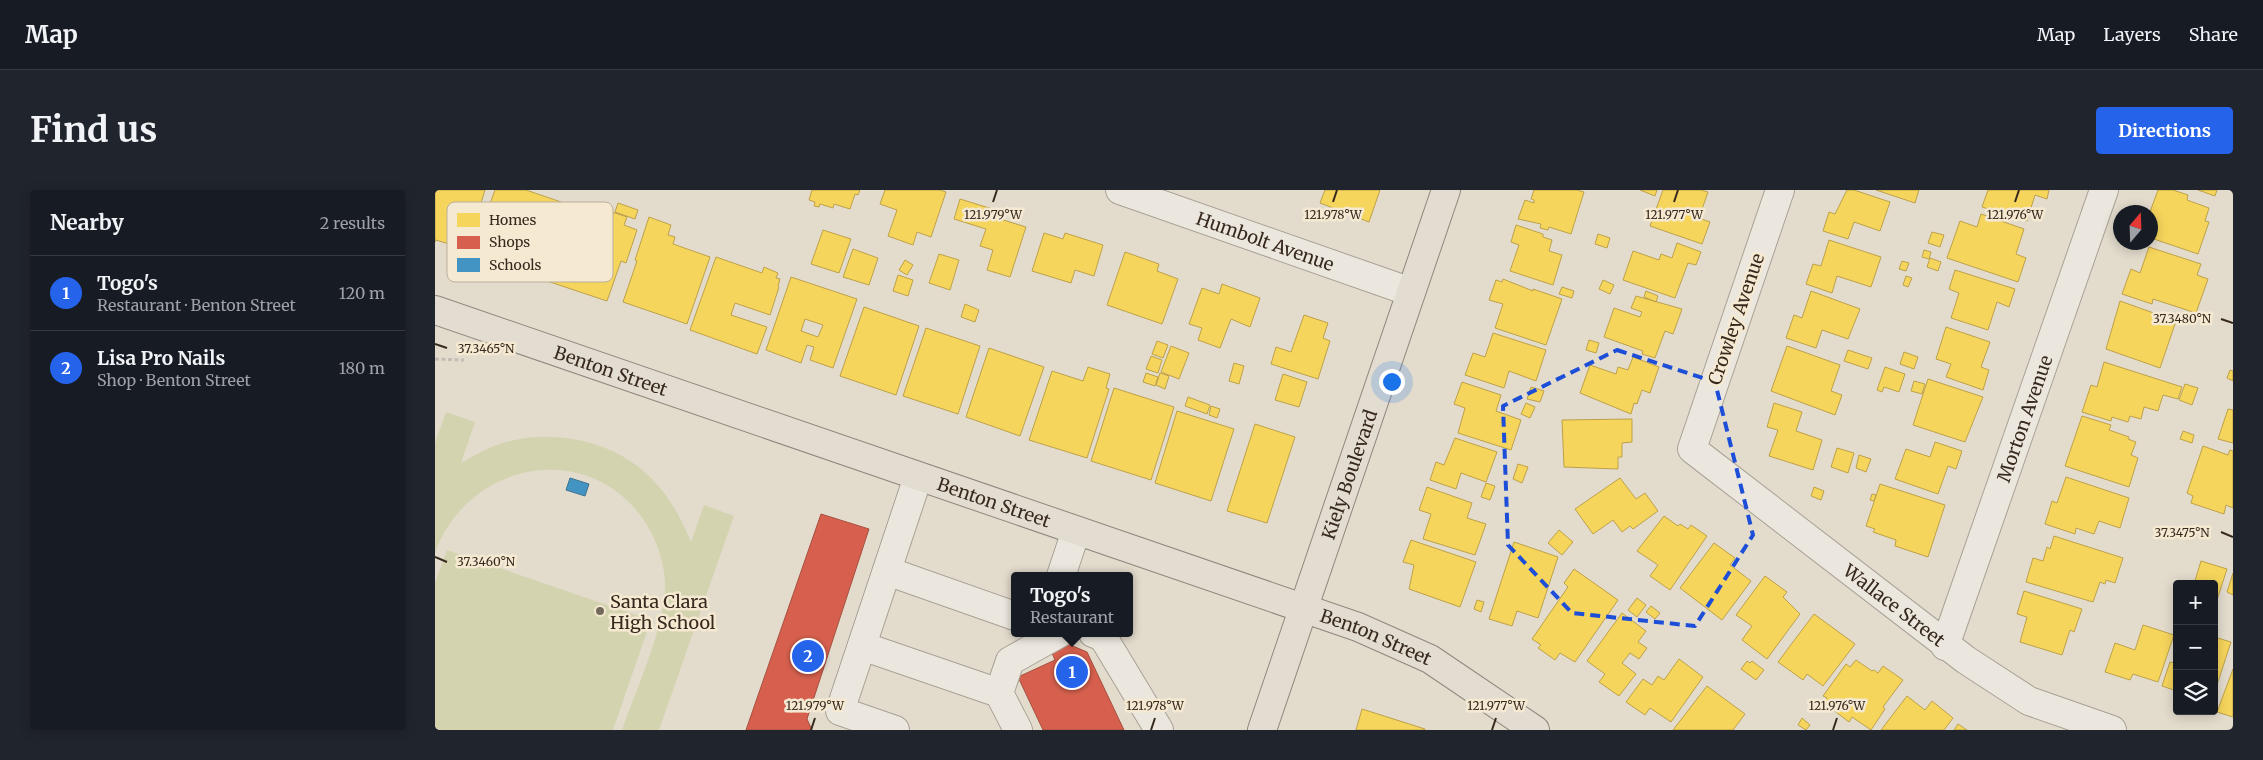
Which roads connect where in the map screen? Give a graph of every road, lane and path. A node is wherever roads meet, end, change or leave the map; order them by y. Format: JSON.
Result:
{"nodes":[{"id":1,"x":1120,"y":190,"type":"edge"},
{"id":2,"x":1446,"y":190,"type":"edge"},
{"id":3,"x":1780,"y":190,"type":"edge"},
{"id":4,"x":2104,"y":190,"type":"edge"},
{"id":5,"x":1411,"y":292,"type":"junction"},
{"id":6,"x":435,"y":310,"type":"edge"},
{"id":7,"x":435,"y":359,"type":"edge"},
{"id":8,"x":464,"y":360,"type":"dead end"},
{"id":9,"x":1693,"y":448,"type":"joint"},
{"id":10,"x":918,"y":477,"type":"junction"},
{"id":11,"x":1076,"y":531,"type":"junction"},
{"id":12,"x":887,"y":571,"type":"junction"},
{"id":13,"x":1062,"y":572,"type":"edge"},
{"id":14,"x":1303,"y":608,"type":"junction"},
{"id":15,"x":1011,"y":615,"type":"edge"},
{"id":16,"x":1053,"y":637,"type":"edge"},
{"id":17,"x":1103,"y":637,"type":"edge"},
{"id":18,"x":862,"y":646,"type":"junction"},
{"id":19,"x":1945,"y":646,"type":"junction"},
{"id":20,"x":999,"y":693,"type":"junction"},
{"id":21,"x":895,"y":730,"type":"edge"},
{"id":22,"x":1018,"y":730,"type":"edge"},
{"id":23,"x":1159,"y":730,"type":"edge"},
{"id":24,"x":1262,"y":730,"type":"edge"},
{"id":25,"x":1535,"y":730,"type":"edge"},
{"id":26,"x":2112,"y":730,"type":"edge"}],
"edges":[{"from":1,"to":5,"type":"street","name":"Humbolt Avenue"},
{"from":2,"to":5,"type":"main road","name":"Kiely Boulevard"},
{"from":3,"to":9,"type":"street","name":"Crowley Avenue"},
{"from":4,"to":19,"type":"street","name":"Morton Avenue"},
{"from":5,"to":14,"type":"main road","name":"Kiely Boulevard"},
{"from":6,"to":10,"type":"main road","name":"Benton Street"},
{"from":7,"to":8,"type":"path"},
{"from":9,"to":19,"type":"street","name":"Wallace Street"},
{"from":10,"to":11,"type":"main road","name":"Benton Street"},
{"from":10,"to":12,"type":"street"},
{"from":11,"to":13,"type":"street"},
{"from":11,"to":14,"type":"main road","name":"Benton Street"},
{"from":12,"to":15,"type":"street"},
{"from":12,"to":18,"type":"street"},
{"from":14,"to":24,"type":"main road","name":"Kiely Boulevard"},
{"from":14,"to":25,"type":"main road","name":"Benton Street"},
{"from":16,"to":20,"type":"street"},
{"from":17,"to":23,"type":"street"},
{"from":18,"to":20,"type":"street"},
{"from":18,"to":21,"type":"street"},
{"from":19,"to":26,"type":"street","name":"Wallace Street"},
{"from":20,"to":22,"type":"street"}]}
